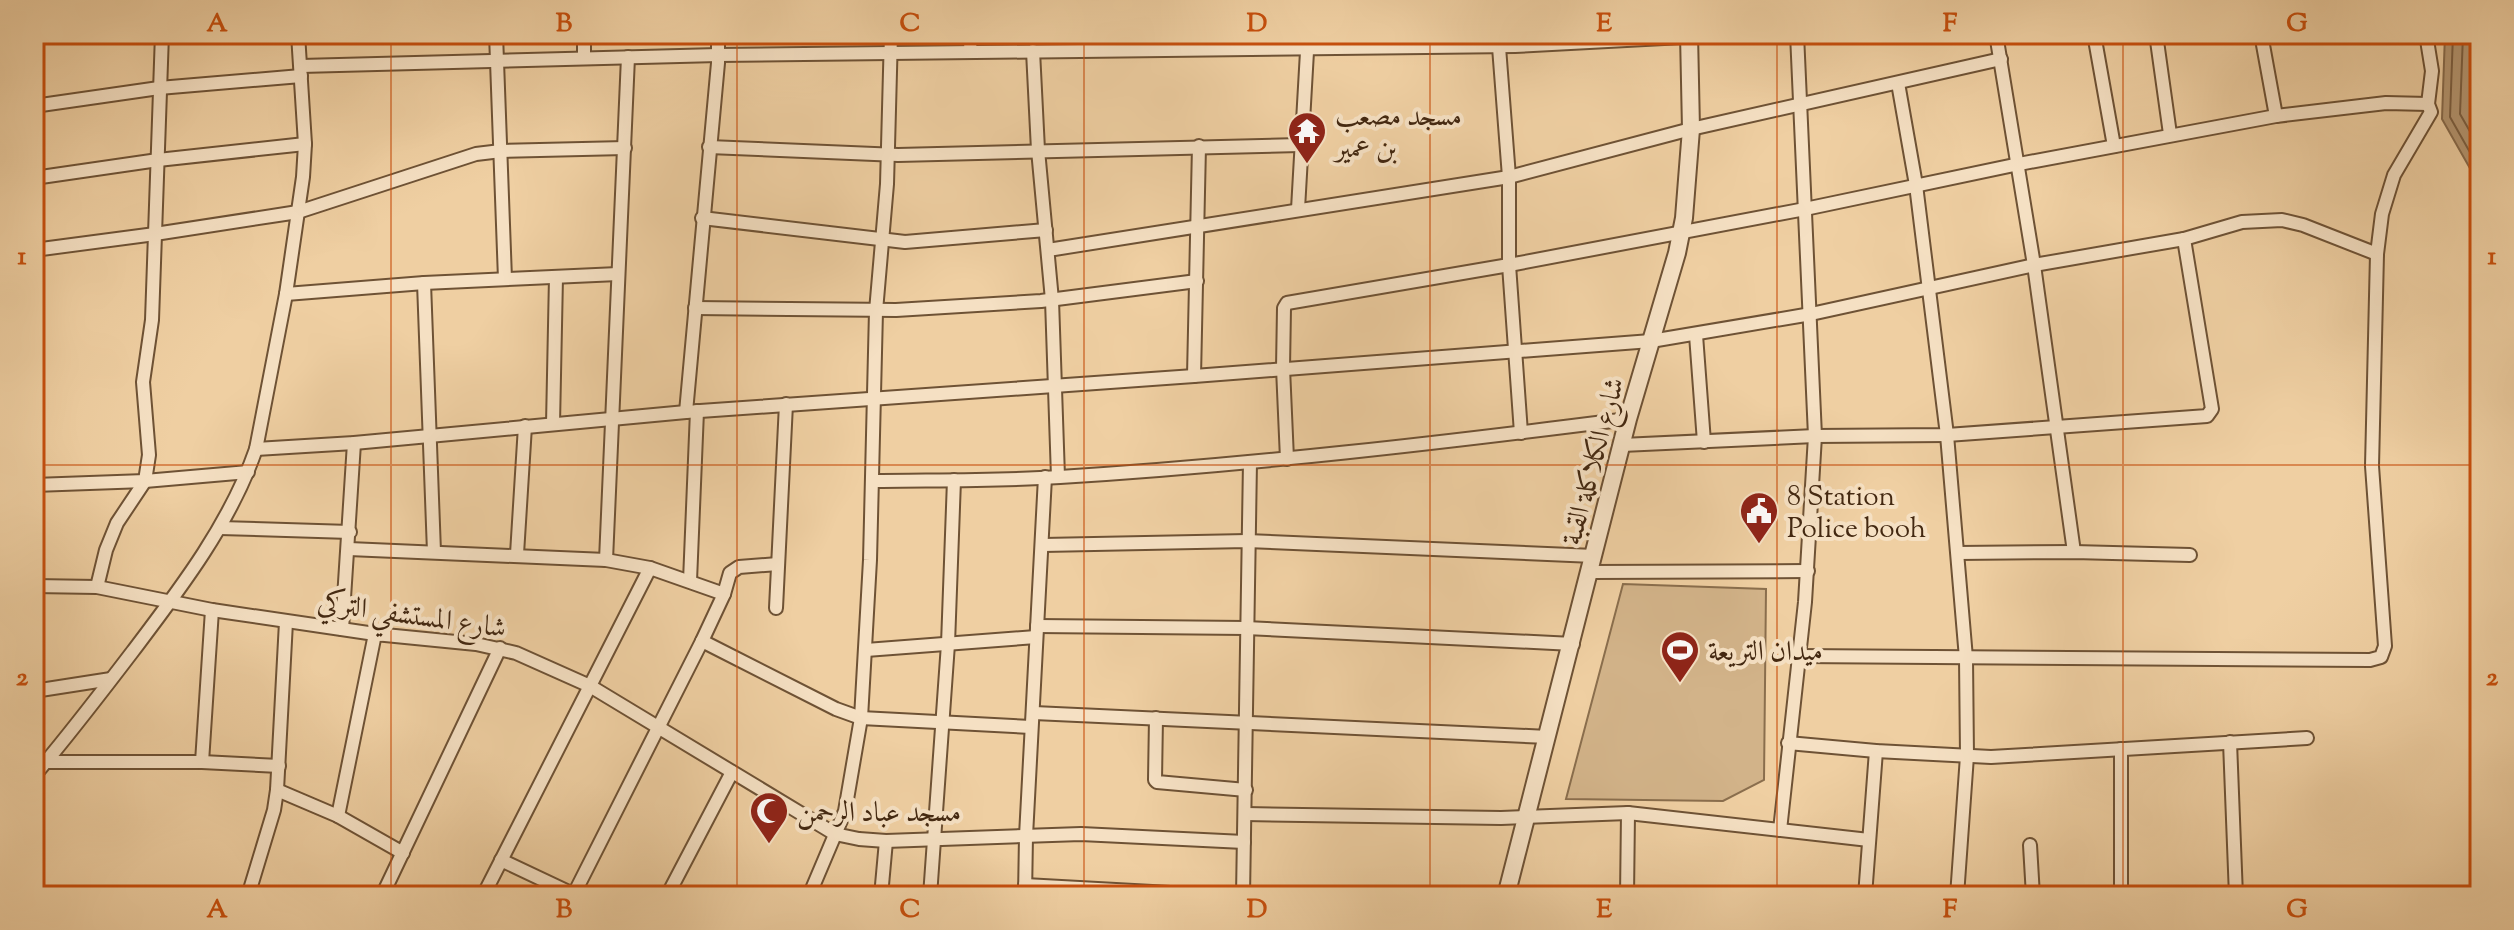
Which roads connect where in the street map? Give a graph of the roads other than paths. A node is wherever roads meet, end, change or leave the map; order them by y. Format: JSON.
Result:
{"nodes":[{"id":1,"x":162,"y":34,"type":"edge"},
{"id":2,"x":298,"y":34,"type":"edge"},
{"id":3,"x":496,"y":34,"type":"edge"},
{"id":4,"x":584,"y":34,"type":"edge"},
{"id":5,"x":718,"y":34,"type":"edge"},
{"id":6,"x":891,"y":34,"type":"edge"},
{"id":7,"x":969,"y":34,"type":"edge"},
{"id":8,"x":1095,"y":34,"type":"edge"},
{"id":9,"x":1308,"y":34,"type":"edge"},
{"id":10,"x":1739,"y":34,"type":"edge"},
{"id":11,"x":1797,"y":34,"type":"edge"},
{"id":12,"x":1996,"y":34,"type":"edge"},
{"id":13,"x":2094,"y":34,"type":"edge"},
{"id":14,"x":2156,"y":34,"type":"edge"},
{"id":15,"x":2261,"y":34,"type":"edge"},
{"id":16,"x":2426,"y":34,"type":"edge"},
{"id":17,"x":1689,"y":36,"type":"edge"},
{"id":18,"x":1498,"y":40,"type":"edge"},
{"id":19,"x":1307,"y":48,"type":"junction"},
{"id":20,"x":1095,"y":50,"type":"junction"},
{"id":21,"x":1033,"y":51,"type":"junction"},
{"id":22,"x":971,"y":52,"type":"junction"},
{"id":23,"x":891,"y":54,"type":"junction"},
{"id":24,"x":718,"y":55,"type":"junction"},
{"id":25,"x":628,"y":57,"type":"junction"},
{"id":26,"x":584,"y":58,"type":"junction"},
{"id":27,"x":2001,"y":59,"type":"junction"},
{"id":28,"x":497,"y":61,"type":"junction"},
{"id":29,"x":301,"y":71,"type":"junction"},
{"id":30,"x":1898,"y":83,"type":"junction"},
{"id":31,"x":159,"y":88,"type":"junction"},
{"id":32,"x":2428,"y":104,"type":"junction"},
{"id":33,"x":1800,"y":105,"type":"junction"},
{"id":34,"x":34,"y":106,"type":"edge"},
{"id":35,"x":2276,"y":116,"type":"junction"},
{"id":36,"x":1691,"y":129,"type":"junction"},
{"id":37,"x":2170,"y":134,"type":"junction"},
{"id":38,"x":305,"y":144,"type":"junction"},
{"id":39,"x":1300,"y":145,"type":"junction"},
{"id":40,"x":1199,"y":146,"type":"junction"},
{"id":41,"x":2114,"y":146,"type":"junction"},
{"id":42,"x":709,"y":147,"type":"junction"},
{"id":43,"x":625,"y":148,"type":"junction"},
{"id":44,"x":1038,"y":150,"type":"junction"},
{"id":45,"x":501,"y":151,"type":"junction"},
{"id":46,"x":887,"y":155,"type":"junction"},
{"id":47,"x":158,"y":160,"type":"junction"},
{"id":48,"x":2019,"y":164,"type":"junction"},
{"id":49,"x":1509,"y":177,"type":"junction"},
{"id":50,"x":34,"y":178,"type":"edge"},
{"id":51,"x":1916,"y":185,"type":"junction"},
{"id":52,"x":1298,"y":209,"type":"junction"},
{"id":53,"x":1805,"y":209,"type":"junction"},
{"id":54,"x":298,"y":212,"type":"junction"},
{"id":55,"x":702,"y":218,"type":"junction"},
{"id":56,"x":1199,"y":225,"type":"junction"},
{"id":57,"x":1046,"y":230,"type":"junction"},
{"id":58,"x":1682,"y":231,"type":"junction"},
{"id":59,"x":155,"y":234,"type":"junction"},
{"id":60,"x":881,"y":239,"type":"junction"},
{"id":61,"x":2184,"y":239,"type":"junction"},
{"id":62,"x":34,"y":250,"type":"edge"},
{"id":63,"x":1048,"y":250,"type":"junction"},
{"id":64,"x":2377,"y":254,"type":"junction"},
{"id":65,"x":1509,"y":265,"type":"junction"},
{"id":66,"x":2034,"y":265,"type":"junction"},
{"id":67,"x":618,"y":274,"type":"junction"},
{"id":68,"x":556,"y":277,"type":"junction"},
{"id":69,"x":505,"y":279,"type":"junction"},
{"id":70,"x":1197,"y":281,"type":"junction"},
{"id":71,"x":424,"y":283,"type":"junction"},
{"id":72,"x":1928,"y":288,"type":"junction"},
{"id":73,"x":286,"y":294,"type":"junction"},
{"id":74,"x":1052,"y":300,"type":"junction"},
{"id":75,"x":695,"y":308,"type":"junction"},
{"id":76,"x":876,"y":311,"type":"junction"},
{"id":77,"x":1811,"y":314,"type":"junction"},
{"id":78,"x":1696,"y":335,"type":"junction"},
{"id":79,"x":1651,"y":341,"type":"junction"},
{"id":80,"x":1515,"y":350,"type":"junction"},
{"id":81,"x":1283,"y":368,"type":"junction"},
{"id":82,"x":1194,"y":376,"type":"junction"},
{"id":83,"x":1055,"y":386,"type":"junction"},
{"id":84,"x":873,"y":397,"type":"junction"},
{"id":85,"x":786,"y":404,"type":"junction"},
{"id":86,"x":692,"y":412,"type":"junction"},
{"id":87,"x":1628,"y":419,"type":"junction"},
{"id":88,"x":611,"y":420,"type":"junction"},
{"id":89,"x":553,"y":424,"type":"junction"},
{"id":90,"x":525,"y":426,"type":"junction"},
{"id":91,"x":2057,"y":429,"type":"junction"},
{"id":92,"x":1521,"y":433,"type":"junction"},
{"id":93,"x":431,"y":435,"type":"junction"},
{"id":94,"x":1947,"y":435,"type":"junction"},
{"id":95,"x":1815,"y":436,"type":"junction"},
{"id":96,"x":1704,"y":442,"type":"junction"},
{"id":97,"x":354,"y":443,"type":"junction"},
{"id":98,"x":1622,"y":445,"type":"junction"},
{"id":99,"x":256,"y":449,"type":"junction"},
{"id":100,"x":1287,"y":459,"type":"junction"},
{"id":101,"x":1250,"y":462,"type":"junction"},
{"id":102,"x":248,"y":472,"type":"junction"},
{"id":103,"x":1052,"y":477,"type":"junction"},
{"id":104,"x":954,"y":480,"type":"junction"},
{"id":105,"x":145,"y":481,"type":"junction"},
{"id":106,"x":872,"y":481,"type":"junction"},
{"id":107,"x":34,"y":485,"type":"edge"},
{"id":108,"x":220,"y":528,"type":"junction"},
{"id":109,"x":350,"y":532,"type":"junction"},
{"id":110,"x":1247,"y":541,"type":"junction"},
{"id":111,"x":1043,"y":545,"type":"junction"},
{"id":112,"x":349,"y":549,"type":"junction"},
{"id":113,"x":434,"y":552,"type":"junction"},
{"id":114,"x":2074,"y":552,"type":"junction"},
{"id":115,"x":1958,"y":553,"type":"junction"},
{"id":116,"x":517,"y":554,"type":"junction"},
{"id":117,"x":2190,"y":555,"type":"dead end"},
{"id":118,"x":606,"y":560,"type":"junction"},
{"id":119,"x":778,"y":564,"type":"junction"},
{"id":120,"x":1592,"y":564,"type":"junction"},
{"id":121,"x":650,"y":568,"type":"junction"},
{"id":122,"x":1808,"y":571,"type":"junction"},
{"id":123,"x":690,"y":581,"type":"junction"},
{"id":124,"x":34,"y":586,"type":"edge"},
{"id":125,"x":97,"y":587,"type":"junction"},
{"id":126,"x":724,"y":594,"type":"junction"},
{"id":127,"x":170,"y":602,"type":"junction"},
{"id":128,"x":776,"y":608,"type":"dead end"},
{"id":129,"x":212,"y":610,"type":"junction"},
{"id":130,"x":286,"y":622,"type":"junction"},
{"id":131,"x":1246,"y":628,"type":"junction"},
{"id":132,"x":342,"y":629,"type":"junction"},
{"id":133,"x":1037,"y":632,"type":"junction"},
{"id":134,"x":375,"y":634,"type":"junction"},
{"id":135,"x":702,"y":641,"type":"junction"},
{"id":136,"x":948,"y":644,"type":"junction"},
{"id":137,"x":1573,"y":644,"type":"junction"},
{"id":138,"x":500,"y":648,"type":"junction"},
{"id":139,"x":866,"y":650,"type":"junction"},
{"id":140,"x":1799,"y":656,"type":"junction"},
{"id":141,"x":1966,"y":658,"type":"junction"},
{"id":142,"x":111,"y":679,"type":"junction"},
{"id":143,"x":590,"y":686,"type":"junction"},
{"id":144,"x":34,"y":691,"type":"edge"},
{"id":145,"x":1034,"y":713,"type":"junction"},
{"id":146,"x":861,"y":718,"type":"junction"},
{"id":147,"x":1156,"y":718,"type":"junction"},
{"id":148,"x":943,"y":722,"type":"junction"},
{"id":149,"x":1246,"y":722,"type":"junction"},
{"id":150,"x":659,"y":726,"type":"junction"},
{"id":151,"x":1031,"y":727,"type":"junction"},
{"id":152,"x":1548,"y":737,"type":"junction"},
{"id":153,"x":2307,"y":738,"type":"dead end"},
{"id":154,"x":2230,"y":742,"type":"junction"},
{"id":155,"x":1788,"y":743,"type":"junction"},
{"id":156,"x":2121,"y":749,"type":"junction"},
{"id":157,"x":1876,"y":751,"type":"junction"},
{"id":158,"x":1967,"y":756,"type":"junction"},
{"id":159,"x":46,"y":762,"type":"junction"},
{"id":160,"x":202,"y":762,"type":"junction"},
{"id":161,"x":279,"y":766,"type":"junction"},
{"id":162,"x":732,"y":772,"type":"junction"},
{"id":163,"x":34,"y":776,"type":"edge"},
{"id":164,"x":277,"y":790,"type":"junction"},
{"id":165,"x":1246,"y":790,"type":"junction"},
{"id":166,"x":1628,"y":813,"type":"junction"},
{"id":167,"x":1245,"y":814,"type":"junction"},
{"id":168,"x":338,"y":816,"type":"junction"},
{"id":169,"x":1526,"y":817,"type":"junction"},
{"id":170,"x":1780,"y":830,"type":"junction"},
{"id":171,"x":835,"y":834,"type":"junction"},
{"id":172,"x":1026,"y":836,"type":"junction"},
{"id":173,"x":1869,"y":840,"type":"junction"},
{"id":174,"x":886,"y":841,"type":"junction"},
{"id":175,"x":935,"y":841,"type":"junction"},
{"id":176,"x":1244,"y":842,"type":"junction"},
{"id":177,"x":2030,"y":845,"type":"dead end"},
{"id":178,"x":403,"y":853,"type":"junction"},
{"id":179,"x":501,"y":860,"type":"junction"},
{"id":180,"x":1025,"y":890,"type":"edge"},
{"id":181,"x":248,"y":896,"type":"edge"},
{"id":182,"x":382,"y":896,"type":"edge"},
{"id":183,"x":483,"y":896,"type":"edge"},
{"id":184,"x":574,"y":896,"type":"edge"},
{"id":185,"x":667,"y":896,"type":"edge"},
{"id":186,"x":809,"y":896,"type":"edge"},
{"id":187,"x":881,"y":896,"type":"edge"},
{"id":188,"x":930,"y":896,"type":"edge"},
{"id":189,"x":1225,"y":896,"type":"edge"},
{"id":190,"x":1243,"y":896,"type":"edge"},
{"id":191,"x":1506,"y":896,"type":"edge"},
{"id":192,"x":1627,"y":896,"type":"edge"},
{"id":193,"x":1865,"y":896,"type":"edge"},
{"id":194,"x":1957,"y":896,"type":"edge"},
{"id":195,"x":2033,"y":896,"type":"edge"},
{"id":196,"x":2121,"y":896,"type":"edge"},
{"id":197,"x":2236,"y":896,"type":"edge"}],
"edges":[{"from":1,"to":31,"type":"street"},
{"from":2,"to":29,"type":"street"},
{"from":3,"to":28,"type":"street"},
{"from":4,"to":26,"type":"street"},
{"from":5,"to":24,"type":"street"},
{"from":6,"to":23,"type":"street"},
{"from":7,"to":22,"type":"street"},
{"from":8,"to":20,"type":"street"},
{"from":9,"to":19,"type":"street"},
{"from":10,"to":17,"type":"street"},
{"from":11,"to":33,"type":"street"},
{"from":12,"to":27,"type":"street"},
{"from":13,"to":41,"type":"street"},
{"from":14,"to":37,"type":"street"},
{"from":15,"to":35,"type":"street"},
{"from":16,"to":32,"type":"street"},
{"from":17,"to":18,"type":"street"},
{"from":17,"to":36,"type":"street","name":"شارع الكلاكلة القبة"},
{"from":18,"to":19,"type":"street"},
{"from":18,"to":49,"type":"street"},
{"from":19,"to":20,"type":"street"},
{"from":19,"to":39,"type":"street"},
{"from":20,"to":21,"type":"street"},
{"from":21,"to":22,"type":"street"},
{"from":21,"to":44,"type":"street"},
{"from":22,"to":23,"type":"street"},
{"from":23,"to":24,"type":"street"},
{"from":23,"to":46,"type":"street"},
{"from":24,"to":25,"type":"street"},
{"from":24,"to":42,"type":"street"},
{"from":25,"to":26,"type":"street"},
{"from":25,"to":43,"type":"street"},
{"from":26,"to":28,"type":"street"},
{"from":27,"to":30,"type":"street"},
{"from":27,"to":48,"type":"street"},
{"from":28,"to":29,"type":"street"},
{"from":28,"to":45,"type":"street"},
{"from":29,"to":31,"type":"street"},
{"from":29,"to":38,"type":"street"},
{"from":30,"to":33,"type":"street"},
{"from":30,"to":51,"type":"street"},
{"from":31,"to":34,"type":"street"},
{"from":31,"to":47,"type":"street"},
{"from":32,"to":35,"type":"street"},
{"from":32,"to":64,"type":"street"},
{"from":33,"to":36,"type":"street"},
{"from":33,"to":53,"type":"street"},
{"from":35,"to":37,"type":"street"},
{"from":36,"to":49,"type":"street"},
{"from":36,"to":58,"type":"street","name":"شارع الكلاكلة القبة"},
{"from":37,"to":41,"type":"street"},
{"from":38,"to":47,"type":"street"},
{"from":38,"to":54,"type":"street"},
{"from":39,"to":40,"type":"street"},
{"from":39,"to":52,"type":"street"},
{"from":40,"to":44,"type":"street"},
{"from":40,"to":56,"type":"street"},
{"from":41,"to":48,"type":"street"},
{"from":42,"to":46,"type":"street"},
{"from":42,"to":55,"type":"street"},
{"from":43,"to":45,"type":"street"},
{"from":43,"to":67,"type":"street"},
{"from":44,"to":46,"type":"street"},
{"from":44,"to":57,"type":"street"},
{"from":45,"to":54,"type":"street"},
{"from":45,"to":69,"type":"street"},
{"from":46,"to":60,"type":"street"},
{"from":47,"to":50,"type":"street"},
{"from":47,"to":59,"type":"street"},
{"from":48,"to":51,"type":"street"},
{"from":48,"to":66,"type":"street"},
{"from":49,"to":52,"type":"street"},
{"from":49,"to":65,"type":"street"},
{"from":51,"to":53,"type":"street"},
{"from":51,"to":72,"type":"street"},
{"from":52,"to":56,"type":"street"},
{"from":53,"to":58,"type":"street"},
{"from":53,"to":77,"type":"street"},
{"from":54,"to":59,"type":"street"},
{"from":54,"to":73,"type":"street"},
{"from":55,"to":60,"type":"street"},
{"from":55,"to":75,"type":"street"},
{"from":56,"to":63,"type":"street"},
{"from":56,"to":70,"type":"street"},
{"from":57,"to":60,"type":"street"},
{"from":57,"to":63,"type":"street"},
{"from":58,"to":65,"type":"street"},
{"from":58,"to":79,"type":"street","name":"شارع الكلاكلة القبة"},
{"from":59,"to":62,"type":"street"},
{"from":59,"to":105,"type":"street"},
{"from":60,"to":76,"type":"street"},
{"from":61,"to":64,"type":"street"},
{"from":61,"to":66,"type":"street"},
{"from":61,"to":91,"type":"street"},
{"from":63,"to":74,"type":"street"},
{"from":64,"to":141,"type":"street"},
{"from":65,"to":80,"type":"street"},
{"from":65,"to":81,"type":"street"},
{"from":66,"to":72,"type":"street"},
{"from":66,"to":91,"type":"street"},
{"from":67,"to":68,"type":"street"},
{"from":67,"to":88,"type":"street"},
{"from":68,"to":69,"type":"street"},
{"from":68,"to":89,"type":"street"},
{"from":69,"to":71,"type":"street"},
{"from":70,"to":74,"type":"street"},
{"from":70,"to":82,"type":"street"},
{"from":71,"to":73,"type":"street"},
{"from":71,"to":93,"type":"street"},
{"from":72,"to":77,"type":"street"},
{"from":72,"to":94,"type":"street"},
{"from":73,"to":99,"type":"street"},
{"from":74,"to":76,"type":"street"},
{"from":74,"to":83,"type":"street"},
{"from":75,"to":76,"type":"street"},
{"from":75,"to":86,"type":"street"},
{"from":76,"to":84,"type":"street"},
{"from":77,"to":78,"type":"street"},
{"from":77,"to":95,"type":"street"},
{"from":78,"to":79,"type":"street"},
{"from":78,"to":96,"type":"street"},
{"from":79,"to":80,"type":"street"},
{"from":79,"to":87,"type":"street","name":"شارع الكلاكلة القبة"},
{"from":80,"to":81,"type":"street"},
{"from":80,"to":92,"type":"street"},
{"from":81,"to":82,"type":"street"},
{"from":81,"to":100,"type":"street"},
{"from":82,"to":83,"type":"street"},
{"from":83,"to":84,"type":"street"},
{"from":83,"to":103,"type":"street"},
{"from":84,"to":85,"type":"street"},
{"from":84,"to":106,"type":"street"},
{"from":85,"to":86,"type":"street"},
{"from":85,"to":119,"type":"street"},
{"from":86,"to":88,"type":"street"},
{"from":86,"to":123,"type":"street"},
{"from":87,"to":92,"type":"street"},
{"from":87,"to":98,"type":"street","name":"شارع الكلاكلة القبة"},
{"from":88,"to":89,"type":"street"},
{"from":88,"to":118,"type":"street"},
{"from":89,"to":90,"type":"street"},
{"from":90,"to":93,"type":"street"},
{"from":90,"to":116,"type":"street"},
{"from":91,"to":94,"type":"street"},
{"from":91,"to":114,"type":"street"},
{"from":92,"to":100,"type":"street"},
{"from":93,"to":97,"type":"street"},
{"from":93,"to":113,"type":"street"},
{"from":94,"to":95,"type":"street"},
{"from":94,"to":115,"type":"street"},
{"from":95,"to":96,"type":"street"},
{"from":95,"to":122,"type":"street"},
{"from":96,"to":98,"type":"street"},
{"from":97,"to":99,"type":"street"},
{"from":97,"to":109,"type":"street"},
{"from":98,"to":120,"type":"street","name":"شارع الكلاكلة القبة"},
{"from":99,"to":102,"type":"street"},
{"from":100,"to":101,"type":"street"},
{"from":101,"to":103,"type":"street"},
{"from":101,"to":110,"type":"street"},
{"from":102,"to":105,"type":"street"},
{"from":102,"to":108,"type":"street"},
{"from":103,"to":104,"type":"street"},
{"from":103,"to":111,"type":"street"},
{"from":104,"to":106,"type":"street"},
{"from":104,"to":136,"type":"street"},
{"from":105,"to":107,"type":"street"},
{"from":105,"to":125,"type":"street"},
{"from":106,"to":139,"type":"street"},
{"from":108,"to":109,"type":"street"},
{"from":108,"to":127,"type":"street"},
{"from":109,"to":112,"type":"street"},
{"from":110,"to":111,"type":"street"},
{"from":110,"to":120,"type":"street"},
{"from":110,"to":131,"type":"street"},
{"from":111,"to":133,"type":"street"},
{"from":112,"to":113,"type":"street"},
{"from":112,"to":132,"type":"street"},
{"from":113,"to":116,"type":"street"},
{"from":114,"to":115,"type":"street"},
{"from":114,"to":117,"type":"street"},
{"from":115,"to":141,"type":"street"},
{"from":116,"to":118,"type":"street"},
{"from":118,"to":121,"type":"street"},
{"from":119,"to":126,"type":"street"},
{"from":119,"to":128,"type":"street"},
{"from":120,"to":122,"type":"street"},
{"from":120,"to":137,"type":"street","name":"شارع الكلاكلة القبة"},
{"from":121,"to":123,"type":"street"},
{"from":121,"to":143,"type":"street"},
{"from":122,"to":140,"type":"street"},
{"from":123,"to":126,"type":"street"},
{"from":124,"to":125,"type":"street","name":"شارع المستشفي التركي"},
{"from":125,"to":127,"type":"street","name":"شارع المستشفي التركي"},
{"from":126,"to":135,"type":"street"},
{"from":127,"to":129,"type":"street","name":"شارع المستشفي التركي"},
{"from":127,"to":142,"type":"street"},
{"from":129,"to":130,"type":"street","name":"شارع المستشفي التركي"},
{"from":129,"to":160,"type":"street"},
{"from":130,"to":132,"type":"street","name":"شارع المستشفي التركي"},
{"from":130,"to":161,"type":"street"},
{"from":131,"to":133,"type":"street"},
{"from":131,"to":137,"type":"street"},
{"from":131,"to":149,"type":"street"},
{"from":132,"to":134,"type":"street","name":"شارع المستشفي التركي"},
{"from":133,"to":136,"type":"street"},
{"from":133,"to":145,"type":"street"},
{"from":134,"to":138,"type":"street","name":"شارع المستشفي التركي"},
{"from":134,"to":168,"type":"street"},
{"from":135,"to":146,"type":"street"},
{"from":135,"to":150,"type":"street"},
{"from":136,"to":139,"type":"street"},
{"from":136,"to":148,"type":"street"},
{"from":137,"to":152,"type":"street","name":"شارع الكلاكلة القبة"},
{"from":138,"to":143,"type":"street","name":"شارع المستشفي التركي"},
{"from":138,"to":178,"type":"street"},
{"from":139,"to":146,"type":"street"},
{"from":140,"to":141,"type":"street"},
{"from":140,"to":155,"type":"street"},
{"from":141,"to":158,"type":"street"},
{"from":142,"to":144,"type":"street"},
{"from":142,"to":159,"type":"street"},
{"from":143,"to":150,"type":"street","name":"شارع المستشفي التركي"},
{"from":143,"to":179,"type":"street"},
{"from":145,"to":147,"type":"street"},
{"from":145,"to":151,"type":"street"},
{"from":146,"to":148,"type":"street"},
{"from":146,"to":171,"type":"street"},
{"from":147,"to":149,"type":"street"},
{"from":147,"to":165,"type":"street"},
{"from":148,"to":151,"type":"street"},
{"from":148,"to":175,"type":"street"},
{"from":149,"to":152,"type":"street"},
{"from":149,"to":165,"type":"street"},
{"from":150,"to":162,"type":"street","name":"شارع المستشفي التركي"},
{"from":150,"to":184,"type":"street"},
{"from":151,"to":172,"type":"street"},
{"from":152,"to":169,"type":"street","name":"شارع الكلاكلة القبة"},
{"from":153,"to":154,"type":"street"},
{"from":154,"to":156,"type":"street"},
{"from":154,"to":197,"type":"street"},
{"from":155,"to":157,"type":"street"},
{"from":155,"to":170,"type":"street"},
{"from":156,"to":158,"type":"street"},
{"from":156,"to":196,"type":"street"},
{"from":157,"to":158,"type":"street"},
{"from":157,"to":173,"type":"street"},
{"from":158,"to":194,"type":"street"},
{"from":159,"to":160,"type":"street"},
{"from":159,"to":163,"type":"street"},
{"from":160,"to":161,"type":"street"},
{"from":161,"to":164,"type":"street"},
{"from":162,"to":171,"type":"street","name":"شارع المستشفي التركي"},
{"from":162,"to":185,"type":"street"},
{"from":164,"to":168,"type":"street"},
{"from":164,"to":181,"type":"street"},
{"from":165,"to":167,"type":"street"},
{"from":166,"to":169,"type":"street"},
{"from":166,"to":170,"type":"street"},
{"from":166,"to":192,"type":"street"},
{"from":167,"to":169,"type":"street"},
{"from":167,"to":176,"type":"street"},
{"from":168,"to":178,"type":"street"},
{"from":169,"to":191,"type":"street","name":"شارع الكلاكلة القبة"},
{"from":170,"to":173,"type":"street"},
{"from":171,"to":174,"type":"street"},
{"from":171,"to":186,"type":"street"},
{"from":172,"to":175,"type":"street"},
{"from":172,"to":176,"type":"street"},
{"from":172,"to":180,"type":"street"},
{"from":173,"to":193,"type":"street"},
{"from":174,"to":175,"type":"street"},
{"from":174,"to":187,"type":"street"},
{"from":175,"to":188,"type":"street"},
{"from":176,"to":190,"type":"street"},
{"from":177,"to":195,"type":"street"},
{"from":178,"to":182,"type":"street"},
{"from":179,"to":183,"type":"street"},
{"from":179,"to":184,"type":"street"},
{"from":180,"to":189,"type":"street"}]}
